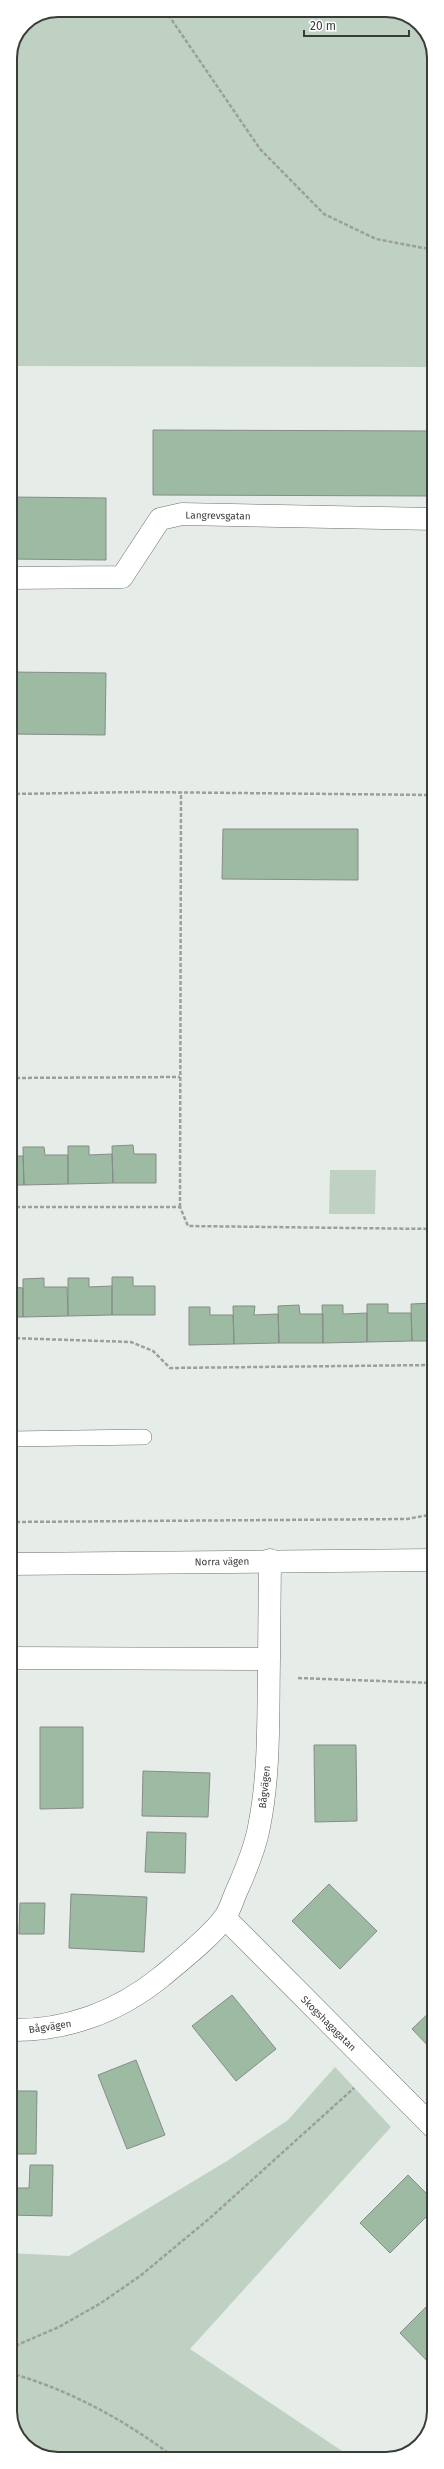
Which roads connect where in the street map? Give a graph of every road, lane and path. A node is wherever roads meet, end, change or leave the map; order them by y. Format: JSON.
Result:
{"nodes":[{"id":1,"x":170,"y":17,"type":"edge"},
{"id":2,"x":427,"y":249,"type":"edge"},
{"id":3,"x":427,"y":519,"type":"edge"},
{"id":4,"x":17,"y":578,"type":"edge"},
{"id":5,"x":181,"y":792,"type":"junction"},
{"id":6,"x":17,"y":794,"type":"edge"},
{"id":7,"x":427,"y":795,"type":"edge"},
{"id":8,"x":180,"y":1077,"type":"junction"},
{"id":9,"x":17,"y":1078,"type":"edge"},
{"id":10,"x":180,"y":1206,"type":"junction"},
{"id":11,"x":17,"y":1207,"type":"edge"},
{"id":12,"x":427,"y":1228,"type":"edge"},
{"id":13,"x":17,"y":1338,"type":"edge"},
{"id":14,"x":427,"y":1365,"type":"edge"},
{"id":15,"x":144,"y":1437,"type":"dead end"},
{"id":16,"x":17,"y":1438,"type":"edge"},
{"id":17,"x":427,"y":1515,"type":"edge"},
{"id":18,"x":17,"y":1522,"type":"edge"},
{"id":19,"x":270,"y":1560,"type":"junction"},
{"id":20,"x":427,"y":1560,"type":"edge"},
{"id":21,"x":17,"y":1564,"type":"edge"},
{"id":22,"x":17,"y":1658,"type":"edge"},
{"id":23,"x":269,"y":1668,"type":"junction"},
{"id":24,"x":427,"y":1682,"type":"edge"},
{"id":25,"x":225,"y":1918,"type":"junction"},
{"id":26,"x":17,"y":2030,"type":"edge"},
{"id":27,"x":376,"y":2069,"type":"junction"},
{"id":28,"x":427,"y":2121,"type":"edge"},
{"id":29,"x":17,"y":2345,"type":"edge"},
{"id":30,"x":17,"y":2375,"type":"edge"},
{"id":31,"x":165,"y":2452,"type":"edge"}],
"edges":[{"from":1,"to":2,"type":"path"},
{"from":3,"to":4,"type":"street","name":"Langrevsgatan"},
{"from":5,"to":6,"type":"path"},
{"from":5,"to":7,"type":"path"},
{"from":5,"to":8,"type":"path"},
{"from":8,"to":9,"type":"path"},
{"from":8,"to":10,"type":"path"},
{"from":10,"to":11,"type":"path"},
{"from":10,"to":12,"type":"path"},
{"from":13,"to":14,"type":"path"},
{"from":15,"to":16,"type":"lane"},
{"from":17,"to":18,"type":"path"},
{"from":19,"to":20,"type":"street","name":"Norra vägen"},
{"from":19,"to":21,"type":"street","name":"Norra vägen"},
{"from":19,"to":23,"type":"street","name":"Bågvägen"},
{"from":22,"to":23,"type":"street"},
{"from":23,"to":24,"type":"path"},
{"from":23,"to":25,"type":"street","name":"Bågvägen"},
{"from":25,"to":26,"type":"street","name":"Bågvägen"},
{"from":25,"to":27,"type":"street","name":"Skogshagagatan"},
{"from":27,"to":28,"type":"street","name":"Skogshagagatan"},
{"from":27,"to":29,"type":"path"},
{"from":30,"to":31,"type":"path"}]}
